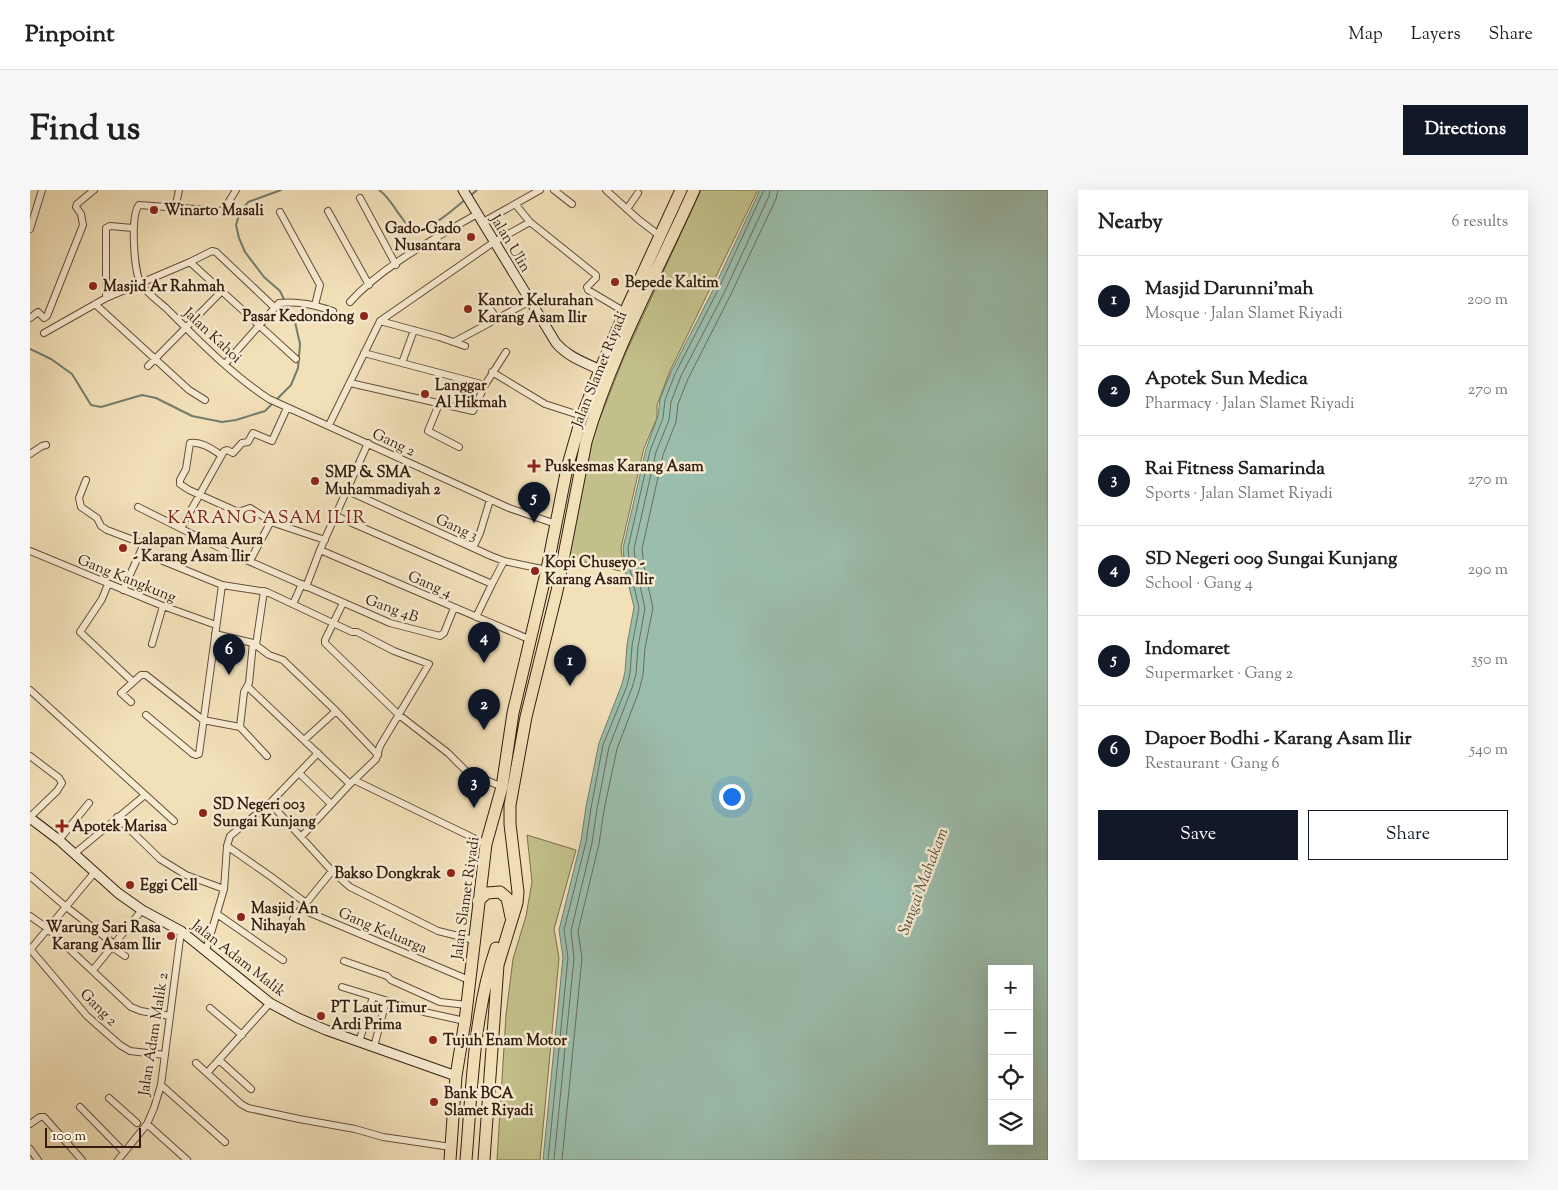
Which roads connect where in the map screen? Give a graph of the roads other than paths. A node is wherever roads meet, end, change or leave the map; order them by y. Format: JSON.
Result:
{"nodes":[{"id":1,"x":42,"y":190,"type":"edge"},
{"id":2,"x":78,"y":190,"type":"edge"},
{"id":3,"x":94,"y":190,"type":"edge"},
{"id":4,"x":179,"y":190,"type":"edge"},
{"id":5,"x":236,"y":190,"type":"edge"},
{"id":6,"x":463,"y":190,"type":"edge"},
{"id":7,"x":540,"y":190,"type":"edge"},
{"id":8,"x":554,"y":190,"type":"edge"},
{"id":9,"x":606,"y":190,"type":"edge"},
{"id":10,"x":681,"y":190,"type":"edge"},
{"id":11,"x":694,"y":190,"type":"edge"},
{"id":12,"x":638,"y":193,"type":"dead end"},
{"id":13,"x":84,"y":197,"type":"junction"},
{"id":14,"x":360,"y":198,"type":"dead end"},
{"id":15,"x":515,"y":204,"type":"junction"},
{"id":16,"x":572,"y":204,"type":"dead end"},
{"id":17,"x":175,"y":209,"type":"junction"},
{"id":18,"x":627,"y":209,"type":"junction"},
{"id":19,"x":328,"y":210,"type":"dead end"},
{"id":20,"x":280,"y":212,"type":"dead end"},
{"id":21,"x":477,"y":214,"type":"junction"},
{"id":22,"x":32,"y":218,"type":"edge"},
{"id":23,"x":483,"y":222,"type":"junction"},
{"id":24,"x":530,"y":222,"type":"junction"},
{"id":25,"x":133,"y":228,"type":"junction"},
{"id":26,"x":30,"y":229,"type":"edge"},
{"id":27,"x":660,"y":236,"type":"junction"},
{"id":28,"x":494,"y":242,"type":"junction"},
{"id":29,"x":190,"y":262,"type":"junction"},
{"id":30,"x":396,"y":265,"type":"junction"},
{"id":31,"x":141,"y":284,"type":"junction"},
{"id":32,"x":369,"y":285,"type":"junction"},
{"id":33,"x":222,"y":291,"type":"junction"},
{"id":34,"x":641,"y":291,"type":"junction"},
{"id":35,"x":480,"y":294,"type":"dead end"},
{"id":36,"x":106,"y":298,"type":"junction"},
{"id":37,"x":530,"y":301,"type":"junction"},
{"id":38,"x":350,"y":302,"type":"dead end"},
{"id":39,"x":94,"y":304,"type":"junction"},
{"id":40,"x":277,"y":305,"type":"junction"},
{"id":41,"x":315,"y":305,"type":"junction"},
{"id":42,"x":333,"y":311,"type":"dead end"},
{"id":43,"x":625,"y":312,"type":"junction"},
{"id":44,"x":30,"y":318,"type":"edge"},
{"id":45,"x":497,"y":319,"type":"junction"},
{"id":46,"x":380,"y":321,"type":"junction"},
{"id":47,"x":259,"y":326,"type":"junction"},
{"id":48,"x":186,"y":328,"type":"junction"},
{"id":49,"x":414,"y":330,"type":"junction"},
{"id":50,"x":44,"y":333,"type":"dead end"},
{"id":51,"x":454,"y":342,"type":"junction"},
{"id":52,"x":465,"y":346,"type":"dead end"},
{"id":53,"x":506,"y":352,"type":"dead end"},
{"id":54,"x":364,"y":353,"type":"junction"},
{"id":55,"x":296,"y":359,"type":"dead end"},
{"id":56,"x":155,"y":360,"type":"junction"},
{"id":57,"x":402,"y":363,"type":"junction"},
{"id":58,"x":226,"y":364,"type":"junction"},
{"id":59,"x":148,"y":366,"type":"dead end"},
{"id":60,"x":600,"y":370,"type":"junction"},
{"id":61,"x":492,"y":372,"type":"junction"},
{"id":62,"x":350,"y":384,"type":"junction"},
{"id":63,"x":485,"y":384,"type":"junction"},
{"id":64,"x":205,"y":400,"type":"dead end"},
{"id":65,"x":278,"y":403,"type":"joint"},
{"id":66,"x":439,"y":404,"type":"junction"},
{"id":67,"x":287,"y":408,"type":"junction"},
{"id":68,"x":582,"y":416,"type":"junction"},
{"id":69,"x":329,"y":426,"type":"junction"},
{"id":70,"x":368,"y":443,"type":"junction"},
{"id":71,"x":46,"y":445,"type":"dead end"},
{"id":72,"x":459,"y":447,"type":"dead end"},
{"id":73,"x":30,"y":454,"type":"edge"},
{"id":74,"x":221,"y":455,"type":"junction"},
{"id":75,"x":86,"y":480,"type":"dead end"},
{"id":76,"x":348,"y":491,"type":"junction"},
{"id":77,"x":199,"y":494,"type":"junction"},
{"id":78,"x":490,"y":500,"type":"junction"},
{"id":79,"x":138,"y":507,"type":"dead end"},
{"id":80,"x":336,"y":516,"type":"junction"},
{"id":81,"x":270,"y":521,"type":"junction"},
{"id":82,"x":556,"y":524,"type":"junction"},
{"id":83,"x":181,"y":528,"type":"junction"},
{"id":84,"x":325,"y":540,"type":"junction"},
{"id":85,"x":473,"y":548,"type":"junction"},
{"id":86,"x":320,"y":550,"type":"junction"},
{"id":87,"x":30,"y":551,"type":"edge"},
{"id":88,"x":141,"y":552,"type":"junction"},
{"id":89,"x":250,"y":561,"type":"junction"},
{"id":90,"x":504,"y":561,"type":"junction"},
{"id":91,"x":547,"y":569,"type":"junction"},
{"id":92,"x":561,"y":573,"type":"junction"},
{"id":93,"x":108,"y":584,"type":"junction"},
{"id":94,"x":492,"y":584,"type":"junction"},
{"id":95,"x":222,"y":585,"type":"junction"},
{"id":96,"x":304,"y":586,"type":"junction"},
{"id":97,"x":543,"y":586,"type":"junction"},
{"id":98,"x":124,"y":590,"type":"junction"},
{"id":99,"x":264,"y":591,"type":"junction"},
{"id":100,"x":557,"y":591,"type":"junction"},
{"id":101,"x":343,"y":602,"type":"junction"},
{"id":102,"x":293,"y":604,"type":"junction"},
{"id":103,"x":163,"y":606,"type":"junction"},
{"id":104,"x":454,"y":608,"type":"junction"},
{"id":105,"x":476,"y":617,"type":"junction"},
{"id":106,"x":334,"y":623,"type":"junction"},
{"id":107,"x":216,"y":625,"type":"junction"},
{"id":108,"x":216,"y":634,"type":"junction"},
{"id":109,"x":531,"y":640,"type":"junction"},
{"id":110,"x":152,"y":644,"type":"dead end"},
{"id":111,"x":254,"y":644,"type":"junction"},
{"id":112,"x":132,"y":682,"type":"junction"},
{"id":113,"x":248,"y":687,"type":"junction"},
{"id":114,"x":30,"y":690,"type":"edge"},
{"id":115,"x":131,"y":702,"type":"dead end"},
{"id":116,"x":336,"y":711,"type":"junction"},
{"id":117,"x":146,"y":715,"type":"dead end"},
{"id":118,"x":399,"y":715,"type":"junction"},
{"id":119,"x":203,"y":720,"type":"junction"},
{"id":120,"x":240,"y":727,"type":"junction"},
{"id":121,"x":304,"y":740,"type":"junction"},
{"id":122,"x":318,"y":753,"type":"junction"},
{"id":123,"x":378,"y":754,"type":"junction"},
{"id":124,"x":30,"y":756,"type":"edge"},
{"id":125,"x":267,"y":756,"type":"dead end"},
{"id":126,"x":299,"y":772,"type":"junction"},
{"id":127,"x":352,"y":782,"type":"junction"},
{"id":128,"x":502,"y":787,"type":"junction"},
{"id":129,"x":144,"y":796,"type":"junction"},
{"id":130,"x":89,"y":803,"type":"dead end"},
{"id":131,"x":270,"y":803,"type":"junction"},
{"id":132,"x":331,"y":804,"type":"junction"},
{"id":133,"x":30,"y":817,"type":"edge"},
{"id":134,"x":117,"y":817,"type":"junction"},
{"id":135,"x":174,"y":821,"type":"dead end"},
{"id":136,"x":301,"y":838,"type":"junction"},
{"id":137,"x":59,"y":840,"type":"junction"},
{"id":138,"x":486,"y":844,"type":"junction"},
{"id":139,"x":227,"y":846,"type":"junction"},
{"id":140,"x":74,"y":854,"type":"junction"},
{"id":141,"x":332,"y":871,"type":"junction"},
{"id":142,"x":94,"y":873,"type":"junction"},
{"id":143,"x":30,"y":876,"type":"edge"},
{"id":144,"x":224,"y":889,"type":"junction"},
{"id":145,"x":478,"y":901,"type":"junction"},
{"id":146,"x":306,"y":903,"type":"junction"},
{"id":147,"x":65,"y":906,"type":"junction"},
{"id":148,"x":300,"y":909,"type":"junction"},
{"id":149,"x":142,"y":910,"type":"junction"},
{"id":150,"x":217,"y":914,"type":"junction"},
{"id":151,"x":30,"y":916,"type":"edge"},
{"id":152,"x":293,"y":919,"type":"dead end"},
{"id":153,"x":512,"y":922,"type":"junction"},
{"id":154,"x":47,"y":928,"type":"junction"},
{"id":155,"x":181,"y":930,"type":"junction"},
{"id":156,"x":474,"y":940,"type":"junction"},
{"id":157,"x":113,"y":945,"type":"junction"},
{"id":158,"x":30,"y":950,"type":"edge"},
{"id":159,"x":206,"y":950,"type":"junction"},
{"id":160,"x":125,"y":956,"type":"dead end"},
{"id":161,"x":283,"y":960,"type":"dead end"},
{"id":162,"x":344,"y":961,"type":"dead end"},
{"id":163,"x":93,"y":970,"type":"junction"},
{"id":164,"x":469,"y":980,"type":"junction"},
{"id":165,"x":342,"y":987,"type":"dead end"},
{"id":166,"x":373,"y":997,"type":"junction"},
{"id":167,"x":386,"y":1001,"type":"junction"},
{"id":168,"x":270,"y":1003,"type":"junction"},
{"id":169,"x":467,"y":1005,"type":"junction"},
{"id":170,"x":210,"y":1008,"type":"dead end"},
{"id":171,"x":170,"y":1016,"type":"junction"},
{"id":172,"x":465,"y":1021,"type":"junction"},
{"id":173,"x":242,"y":1035,"type":"junction"},
{"id":174,"x":359,"y":1042,"type":"junction"},
{"id":175,"x":374,"y":1047,"type":"junction"},
{"id":176,"x":165,"y":1055,"type":"junction"},
{"id":177,"x":219,"y":1060,"type":"junction"},
{"id":178,"x":196,"y":1063,"type":"dead end"},
{"id":179,"x":207,"y":1074,"type":"junction"},
{"id":180,"x":456,"y":1076,"type":"junction"},
{"id":181,"x":161,"y":1085,"type":"junction"},
{"id":182,"x":251,"y":1089,"type":"dead end"},
{"id":183,"x":108,"y":1098,"type":"dead end"},
{"id":184,"x":80,"y":1107,"type":"dead end"},
{"id":185,"x":31,"y":1121,"type":"edge"},
{"id":186,"x":142,"y":1125,"type":"junction"},
{"id":187,"x":486,"y":1134,"type":"junction"},
{"id":188,"x":225,"y":1142,"type":"dead end"},
{"id":189,"x":451,"y":1147,"type":"junction"},
{"id":190,"x":30,"y":1149,"type":"edge"},
{"id":191,"x":124,"y":1152,"type":"junction"},
{"id":192,"x":38,"y":1160,"type":"edge"},
{"id":193,"x":82,"y":1160,"type":"edge"},
{"id":194,"x":118,"y":1160,"type":"edge"},
{"id":195,"x":187,"y":1160,"type":"edge"},
{"id":196,"x":450,"y":1160,"type":"edge"},
{"id":197,"x":466,"y":1160,"type":"edge"},
{"id":198,"x":478,"y":1160,"type":"edge"},
{"id":199,"x":484,"y":1160,"type":"edge"}],
"edges":[{"from":1,"to":22,"type":"street"},
{"from":2,"to":13,"type":"street"},
{"from":3,"to":13,"type":"street"},
{"from":4,"to":17,"type":"street"},
{"from":5,"to":17,"type":"street"},
{"from":6,"to":21,"type":"street","name":"Jalan Ulin"},
{"from":7,"to":15,"type":"street"},
{"from":8,"to":16,"type":"street"},
{"from":9,"to":18,"type":"street"},
{"from":10,"to":27,"type":"highway","name":"Jalan Slamet Riyadi"},
{"from":11,"to":34,"type":"highway","name":"Jalan Slamet Riyadi"},
{"from":12,"to":18,"type":"street"},
{"from":13,"to":44,"type":"street"},
{"from":14,"to":30,"type":"street"},
{"from":15,"to":23,"type":"street"},
{"from":15,"to":24,"type":"street"},
{"from":17,"to":25,"type":"street"},
{"from":18,"to":27,"type":"street"},
{"from":19,"to":32,"type":"street"},
{"from":20,"to":41,"type":"street"},
{"from":21,"to":23,"type":"street","name":"Jalan Ulin"},
{"from":21,"to":30,"type":"street"},
{"from":22,"to":26,"type":"street"},
{"from":23,"to":28,"type":"street","name":"Jalan Ulin"},
{"from":24,"to":28,"type":"street"},
{"from":24,"to":43,"type":"street"},
{"from":25,"to":31,"type":"street"},
{"from":25,"to":36,"type":"street"},
{"from":27,"to":34,"type":"highway","name":"Jalan Slamet Riyadi"},
{"from":28,"to":37,"type":"street","name":"Jalan Ulin"},
{"from":28,"to":46,"type":"street"},
{"from":29,"to":31,"type":"street"},
{"from":29,"to":33,"type":"street"},
{"from":29,"to":40,"type":"street"},
{"from":30,"to":32,"type":"street"},
{"from":31,"to":36,"type":"street"},
{"from":31,"to":48,"type":"street","name":"Jalan Kahoi"},
{"from":32,"to":38,"type":"street"},
{"from":33,"to":47,"type":"street"},
{"from":33,"to":48,"type":"street"},
{"from":34,"to":43,"type":"highway","name":"Jalan Slamet Riyadi"},
{"from":34,"to":92,"type":"highway","name":"Jalan Slamet Riyadi"},
{"from":35,"to":45,"type":"street"},
{"from":36,"to":39,"type":"street"},
{"from":37,"to":45,"type":"street"},
{"from":37,"to":60,"type":"street","name":"Jalan Ulin"},
{"from":39,"to":50,"type":"street"},
{"from":39,"to":56,"type":"street"},
{"from":40,"to":41,"type":"street"},
{"from":40,"to":47,"type":"street"},
{"from":41,"to":42,"type":"street"},
{"from":43,"to":60,"type":"highway","name":"Jalan Slamet Riyadi"},
{"from":45,"to":51,"type":"street"},
{"from":46,"to":49,"type":"street"},
{"from":46,"to":54,"type":"street"},
{"from":47,"to":55,"type":"street"},
{"from":47,"to":58,"type":"street"},
{"from":48,"to":56,"type":"street"},
{"from":48,"to":58,"type":"street","name":"Jalan Kahoi"},
{"from":49,"to":51,"type":"street"},
{"from":49,"to":57,"type":"street"},
{"from":51,"to":52,"type":"street"},
{"from":53,"to":61,"type":"street"},
{"from":54,"to":57,"type":"street"},
{"from":54,"to":62,"type":"street"},
{"from":56,"to":59,"type":"street"},
{"from":56,"to":64,"type":"street"},
{"from":57,"to":63,"type":"street"},
{"from":58,"to":65,"type":"street","name":"Jalan Kahoi"},
{"from":60,"to":68,"type":"highway","name":"Jalan Slamet Riyadi"},
{"from":61,"to":63,"type":"street"},
{"from":61,"to":68,"type":"street"},
{"from":62,"to":66,"type":"street"},
{"from":62,"to":69,"type":"street"},
{"from":63,"to":66,"type":"street"},
{"from":65,"to":67,"type":"street","name":"Gang 2"},
{"from":66,"to":72,"type":"street"},
{"from":67,"to":69,"type":"street","name":"Gang 2"},
{"from":67,"to":74,"type":"street"},
{"from":68,"to":82,"type":"highway","name":"Jalan Slamet Riyadi"},
{"from":69,"to":70,"type":"street","name":"Gang 2"},
{"from":70,"to":76,"type":"street"},
{"from":70,"to":78,"type":"street","name":"Gang 2"},
{"from":71,"to":73,"type":"street"},
{"from":74,"to":77,"type":"street"},
{"from":74,"to":77,"type":"street"},
{"from":75,"to":88,"type":"street"},
{"from":76,"to":80,"type":"street"},
{"from":76,"to":85,"type":"street","name":"Gang 3"},
{"from":77,"to":81,"type":"street"},
{"from":77,"to":83,"type":"street"},
{"from":78,"to":82,"type":"street","name":"Gang 2"},
{"from":78,"to":85,"type":"street"},
{"from":79,"to":83,"type":"street","name":"Gang 4B"},
{"from":80,"to":84,"type":"street"},
{"from":80,"to":94,"type":"street"},
{"from":81,"to":84,"type":"street"},
{"from":81,"to":89,"type":"street"},
{"from":82,"to":91,"type":"highway","name":"Jalan Slamet Riyadi"},
{"from":83,"to":89,"type":"street","name":"Gang 4B"},
{"from":84,"to":86,"type":"street"},
{"from":85,"to":90,"type":"street","name":"Gang 3"},
{"from":86,"to":96,"type":"street"},
{"from":86,"to":104,"type":"street","name":"Gang 4"},
{"from":87,"to":93,"type":"street","name":"Gang Kangkung"},
{"from":88,"to":95,"type":"street"},
{"from":88,"to":98,"type":"street"},
{"from":89,"to":96,"type":"street","name":"Gang 4B"},
{"from":90,"to":91,"type":"street","name":"Gang 3"},
{"from":90,"to":94,"type":"street"},
{"from":91,"to":92,"type":"street","name":"Gang 3"},
{"from":91,"to":97,"type":"highway","name":"Jalan Slamet Riyadi"},
{"from":92,"to":100,"type":"highway","name":"Jalan Slamet Riyadi"},
{"from":93,"to":98,"type":"street","name":"Gang Kangkung"},
{"from":93,"to":112,"type":"street"},
{"from":94,"to":105,"type":"street"},
{"from":95,"to":99,"type":"street"},
{"from":95,"to":107,"type":"street"},
{"from":96,"to":101,"type":"street","name":"Gang 4B"},
{"from":96,"to":102,"type":"street"},
{"from":97,"to":100,"type":"highway"},
{"from":97,"to":109,"type":"highway","name":"Jalan Slamet Riyadi"},
{"from":98,"to":103,"type":"street","name":"Gang Kangkung"},
{"from":99,"to":102,"type":"street"},
{"from":99,"to":111,"type":"street"},
{"from":100,"to":153,"type":"highway","name":"Jalan Slamet Riyadi"},
{"from":101,"to":104,"type":"street","name":"Gang 4B"},
{"from":101,"to":106,"type":"street"},
{"from":102,"to":106,"type":"street"},
{"from":103,"to":107,"type":"street","name":"Gang Kangkung"},
{"from":103,"to":110,"type":"street"},
{"from":104,"to":105,"type":"street","name":"Gang 4"},
{"from":105,"to":109,"type":"street","name":"Gang 4"},
{"from":106,"to":118,"type":"street"},
{"from":106,"to":118,"type":"street"},
{"from":107,"to":108,"type":"street"},
{"from":108,"to":111,"type":"street"},
{"from":108,"to":119,"type":"street"},
{"from":109,"to":128,"type":"highway","name":"Jalan Slamet Riyadi"},
{"from":111,"to":113,"type":"street"},
{"from":111,"to":116,"type":"street"},
{"from":112,"to":115,"type":"street"},
{"from":112,"to":119,"type":"street"},
{"from":113,"to":120,"type":"street"},
{"from":113,"to":121,"type":"street"},
{"from":114,"to":129,"type":"street"},
{"from":116,"to":121,"type":"street"},
{"from":116,"to":123,"type":"street"},
{"from":117,"to":119,"type":"street"},
{"from":118,"to":123,"type":"street"},
{"from":118,"to":128,"type":"street"},
{"from":119,"to":120,"type":"street"},
{"from":120,"to":125,"type":"street"},
{"from":121,"to":122,"type":"street"},
{"from":122,"to":126,"type":"street"},
{"from":122,"to":127,"type":"street"},
{"from":123,"to":127,"type":"street"},
{"from":124,"to":133,"type":"street"},
{"from":126,"to":131,"type":"street"},
{"from":126,"to":132,"type":"street"},
{"from":127,"to":132,"type":"street"},
{"from":127,"to":138,"type":"street"},
{"from":128,"to":138,"type":"highway","name":"Jalan Slamet Riyadi"},
{"from":129,"to":134,"type":"street"},
{"from":129,"to":135,"type":"street"},
{"from":130,"to":137,"type":"street"},
{"from":131,"to":136,"type":"street"},
{"from":131,"to":139,"type":"street"},
{"from":132,"to":136,"type":"street"},
{"from":133,"to":137,"type":"street","name":"Jalan Adam Malik"},
{"from":134,"to":140,"type":"street"},
{"from":134,"to":144,"type":"street"},
{"from":136,"to":141,"type":"street"},
{"from":137,"to":140,"type":"street","name":"Jalan Adam Malik"},
{"from":138,"to":145,"type":"highway","name":"Jalan Slamet Riyadi"},
{"from":139,"to":144,"type":"street"},
{"from":139,"to":146,"type":"street"},
{"from":140,"to":142,"type":"street","name":"Jalan Adam Malik"},
{"from":141,"to":146,"type":"street"},
{"from":141,"to":156,"type":"street"},
{"from":142,"to":147,"type":"street"},
{"from":142,"to":149,"type":"street","name":"Jalan Adam Malik"},
{"from":143,"to":147,"type":"street"},
{"from":144,"to":150,"type":"street"},
{"from":145,"to":153,"type":"highway"},
{"from":145,"to":156,"type":"highway","name":"Jalan Slamet Riyadi"},
{"from":146,"to":148,"type":"street"},
{"from":147,"to":154,"type":"street"},
{"from":147,"to":157,"type":"street"},
{"from":148,"to":152,"type":"street"},
{"from":148,"to":164,"type":"street","name":"Gang Keluarga"},
{"from":149,"to":155,"type":"street","name":"Jalan Adam Malik"},
{"from":149,"to":157,"type":"street"},
{"from":150,"to":159,"type":"street"},
{"from":150,"to":161,"type":"street"},
{"from":151,"to":154,"type":"street"},
{"from":153,"to":187,"type":"highway","name":"Jalan Slamet Riyadi"},
{"from":153,"to":197,"type":"highway","name":"Jalan Slamet Riyadi"},
{"from":154,"to":158,"type":"street"},
{"from":154,"to":163,"type":"street"},
{"from":155,"to":159,"type":"street","name":"Jalan Adam Malik"},
{"from":155,"to":171,"type":"street","name":"Jalan Adam Malik 2"},
{"from":156,"to":164,"type":"highway","name":"Jalan Slamet Riyadi"},
{"from":157,"to":160,"type":"street"},
{"from":157,"to":163,"type":"street"},
{"from":158,"to":176,"type":"street","name":"Gang 2"},
{"from":159,"to":168,"type":"street","name":"Jalan Adam Malik"},
{"from":162,"to":169,"type":"street"},
{"from":163,"to":171,"type":"street"},
{"from":164,"to":169,"type":"highway","name":"Jalan Slamet Riyadi"},
{"from":165,"to":166,"type":"street"},
{"from":166,"to":167,"type":"street"},
{"from":166,"to":174,"type":"street"},
{"from":167,"to":172,"type":"street"},
{"from":167,"to":175,"type":"street"},
{"from":168,"to":173,"type":"street"},
{"from":168,"to":174,"type":"street","name":"Jalan Adam Malik"},
{"from":169,"to":172,"type":"highway","name":"Jalan Slamet Riyadi"},
{"from":170,"to":173,"type":"street"},
{"from":171,"to":176,"type":"street","name":"Jalan Adam Malik 2"},
{"from":172,"to":180,"type":"highway","name":"Jalan Slamet Riyadi"},
{"from":173,"to":177,"type":"street"},
{"from":174,"to":175,"type":"street","name":"Jalan Adam Malik"},
{"from":175,"to":180,"type":"street","name":"Jalan Adam Malik"},
{"from":176,"to":181,"type":"street","name":"Jalan Adam Malik 2"},
{"from":177,"to":179,"type":"street"},
{"from":177,"to":182,"type":"street"},
{"from":178,"to":179,"type":"street"},
{"from":179,"to":189,"type":"street"},
{"from":180,"to":189,"type":"highway","name":"Jalan Slamet Riyadi"},
{"from":181,"to":186,"type":"street","name":"Jalan Adam Malik 2"},
{"from":181,"to":188,"type":"street"},
{"from":183,"to":186,"type":"street"},
{"from":184,"to":191,"type":"street"},
{"from":185,"to":193,"type":"street"},
{"from":186,"to":191,"type":"street","name":"Jalan Adam Malik 2"},
{"from":186,"to":195,"type":"street"},
{"from":187,"to":198,"type":"highway"},
{"from":187,"to":199,"type":"highway","name":"Jalan Slamet Riyadi"},
{"from":189,"to":196,"type":"highway","name":"Jalan Slamet Riyadi"},
{"from":190,"to":192,"type":"street"},
{"from":191,"to":194,"type":"street","name":"Jalan Adam Malik 2"}]}
